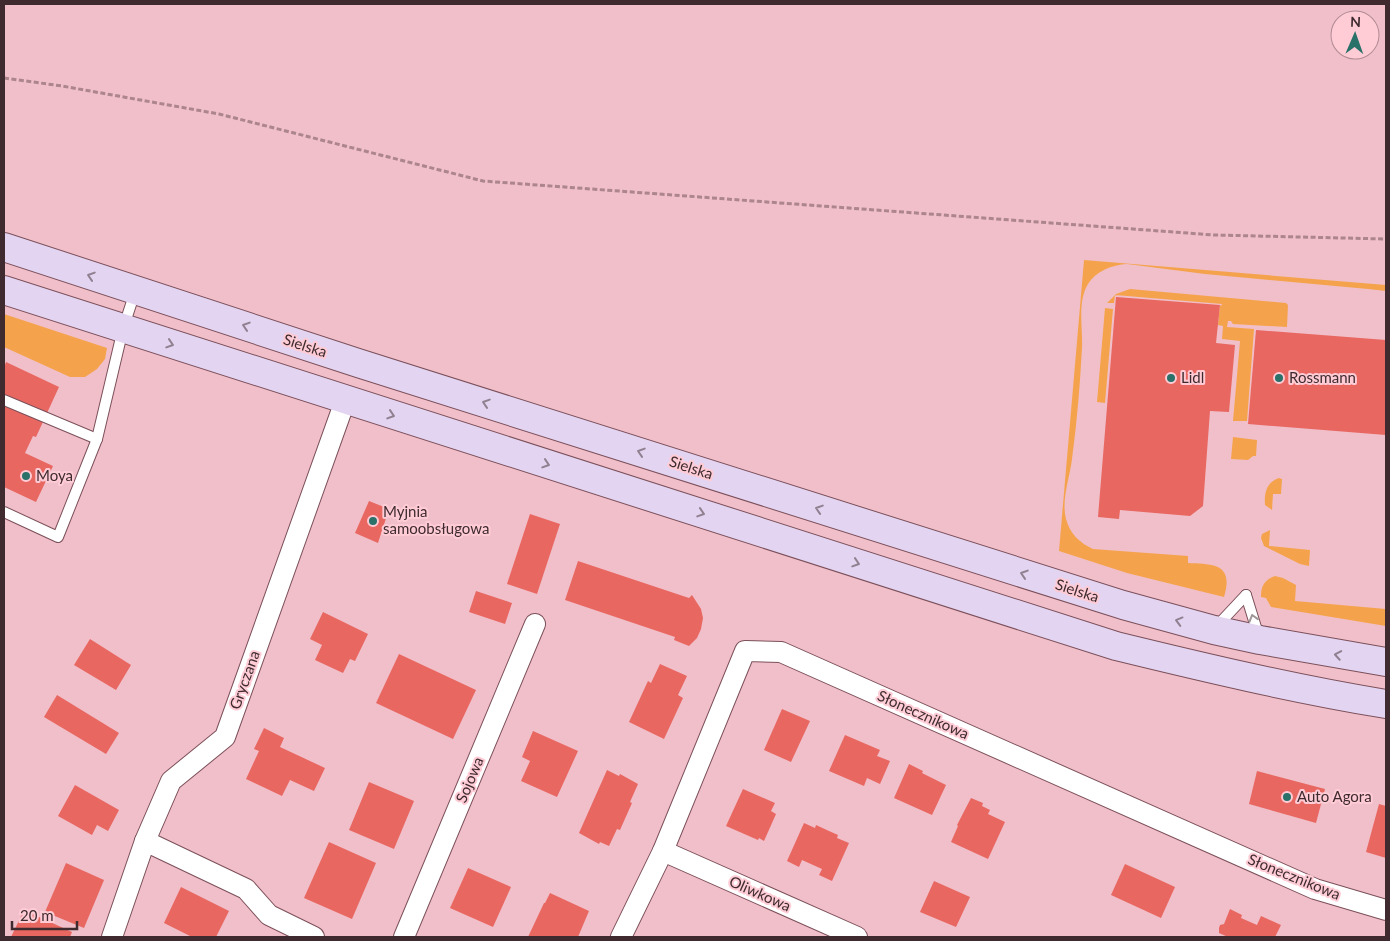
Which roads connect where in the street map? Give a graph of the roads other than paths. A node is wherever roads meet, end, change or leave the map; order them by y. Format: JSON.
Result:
{"nodes":[{"id":1,"x":4,"y":248,"type":"edge"},
{"id":2,"x":4,"y":290,"type":"edge"},
{"id":3,"x":136,"y":291,"type":"junction"},
{"id":4,"x":123,"y":329,"type":"junction"},
{"id":5,"x":358,"y":363,"type":"junction"},
{"id":6,"x":4,"y":400,"type":"edge"},
{"id":7,"x":345,"y":401,"type":"junction"},
{"id":8,"x":97,"y":439,"type":"junction"},
{"id":9,"x":4,"y":512,"type":"edge"},
{"id":10,"x":535,"y":624,"type":"dead end"},
{"id":11,"x":1214,"y":630,"type":"junction"},
{"id":12,"x":1260,"y":640,"type":"junction"},
{"id":13,"x":1386,"y":662,"type":"edge"},
{"id":14,"x":1386,"y":704,"type":"edge"},
{"id":15,"x":145,"y":841,"type":"junction"},
{"id":16,"x":663,"y":850,"type":"junction"},
{"id":17,"x":1386,"y":910,"type":"edge"},
{"id":18,"x":112,"y":937,"type":"edge"},
{"id":19,"x":314,"y":937,"type":"edge"},
{"id":20,"x":404,"y":937,"type":"edge"},
{"id":21,"x":622,"y":937,"type":"edge"},
{"id":22,"x":856,"y":937,"type":"edge"}],
"edges":[{"from":3,"to":1,"type":"main road","name":"Sielska","one_way":true},
{"from":2,"to":4,"type":"main road"},
{"from":3,"to":4,"type":"lane"},
{"from":5,"to":3,"type":"main road","name":"Sielska","one_way":true},
{"from":4,"to":7,"type":"main road","one_way":true},
{"from":4,"to":8,"type":"lane"},
{"from":5,"to":7,"type":"main road"},
{"from":11,"to":5,"type":"main road","name":"Sielska","one_way":true},
{"from":6,"to":8,"type":"lane"},
{"from":7,"to":14,"type":"main road","one_way":true},
{"from":7,"to":15,"type":"street","name":"Gryczana"},
{"from":8,"to":9,"type":"lane"},
{"from":10,"to":20,"type":"street","name":"Sojowa"},
{"from":11,"to":12,"type":"main road","name":"Sielska"},
{"from":12,"to":11,"type":"lane","one_way":true},
{"from":13,"to":12,"type":"main road","name":"Sielska","one_way":true},
{"from":15,"to":18,"type":"street","name":"Gryczana"},
{"from":15,"to":19,"type":"street"},
{"from":16,"to":17,"type":"street","name":"Słonecznikowa"},
{"from":16,"to":21,"type":"street","name":"Słonecznikowa"},
{"from":16,"to":22,"type":"street","name":"Oliwkowa"}]}
